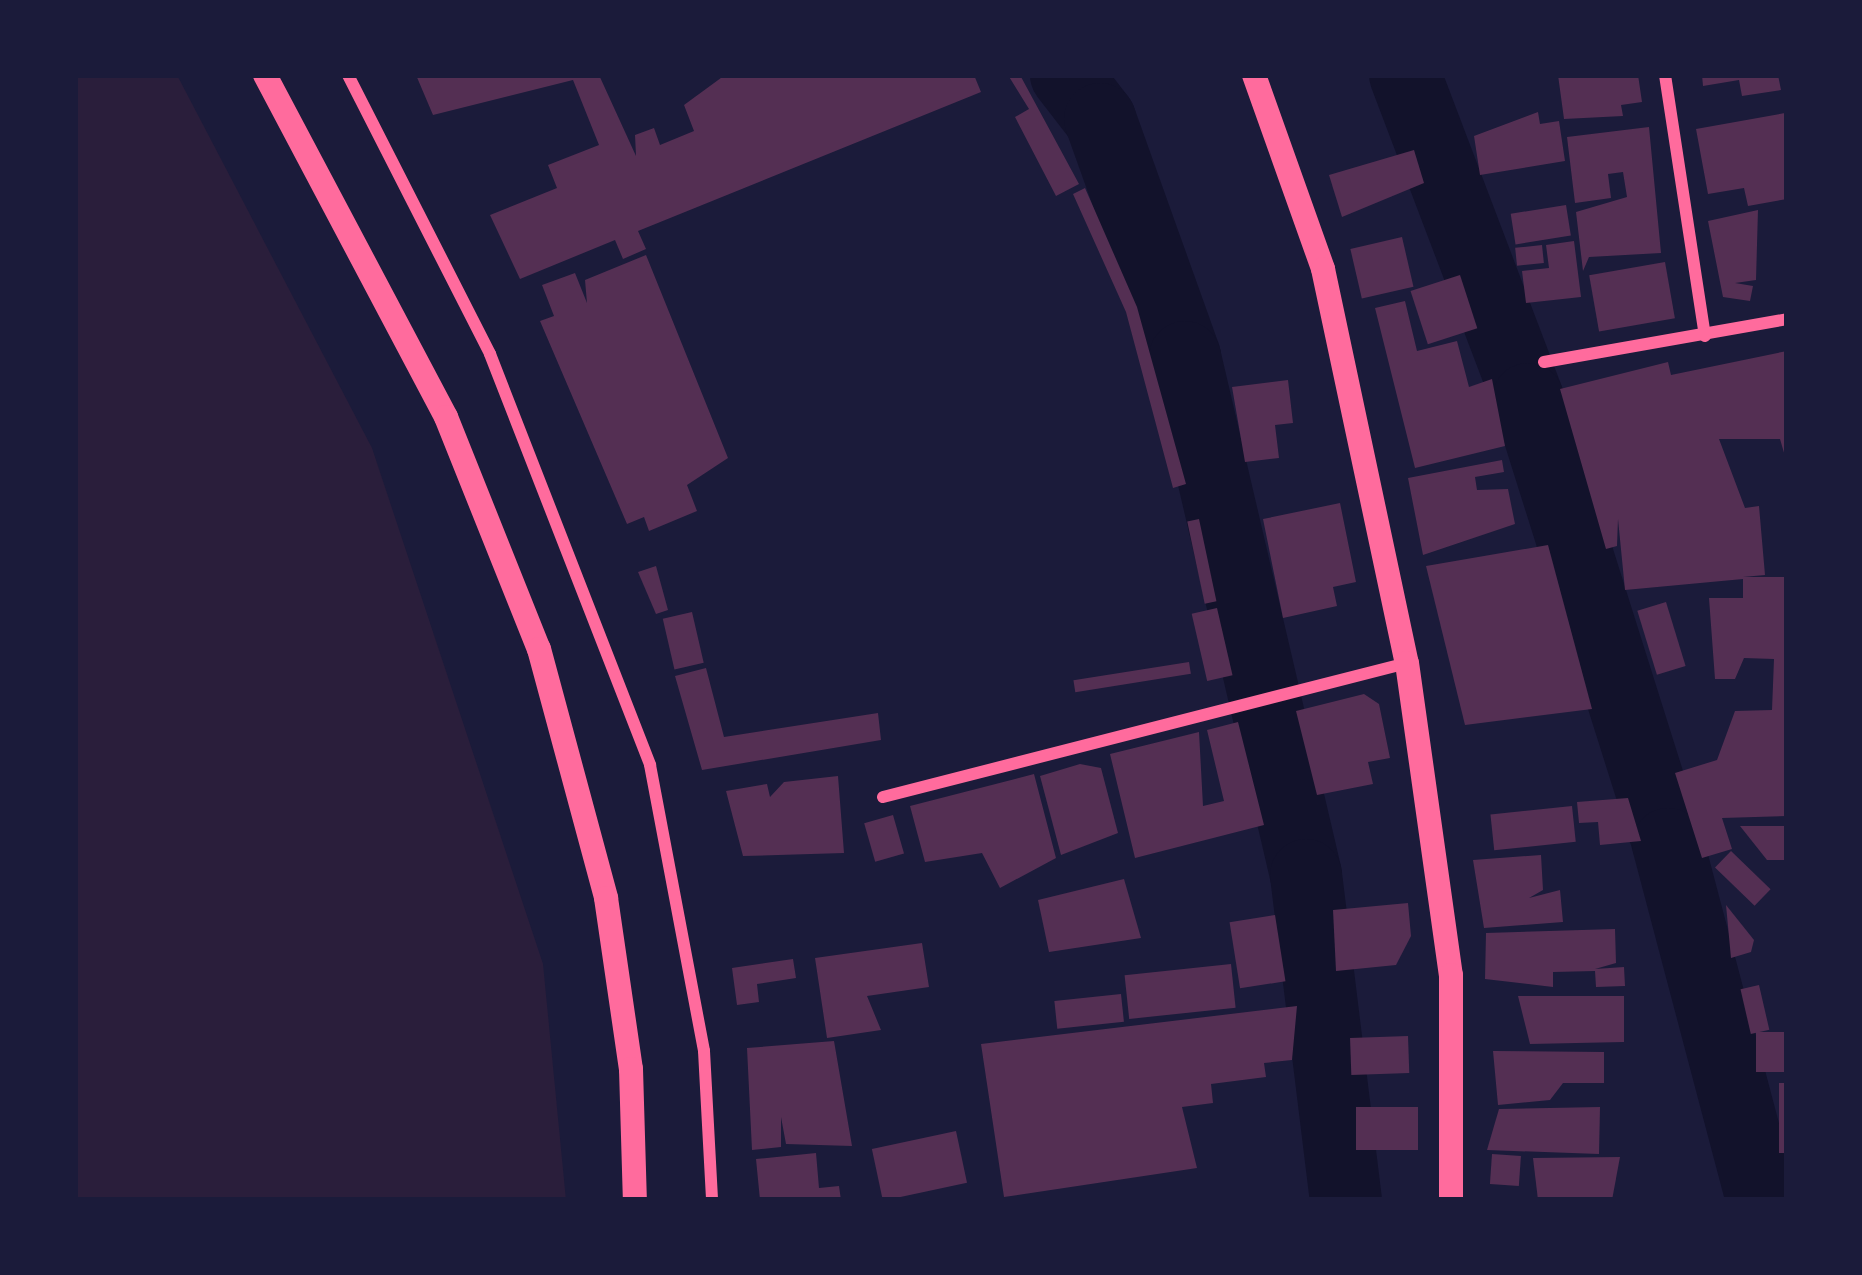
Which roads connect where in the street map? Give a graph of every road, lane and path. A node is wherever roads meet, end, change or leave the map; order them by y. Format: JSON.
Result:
{"nodes":[{"id":1,"x":265,"y":75,"type":"edge"},
{"id":2,"x":348,"y":75,"type":"edge"},
{"id":3,"x":1254,"y":75,"type":"edge"},
{"id":4,"x":1665,"y":75,"type":"edge"},
{"id":5,"x":1787,"y":319,"type":"edge"},
{"id":6,"x":1706,"y":336,"type":"junction"},
{"id":7,"x":1544,"y":362,"type":"dead end"},
{"id":8,"x":1407,"y":663,"type":"junction"},
{"id":9,"x":884,"y":797,"type":"dead end"},
{"id":10,"x":635,"y":1200,"type":"edge"},
{"id":11,"x":712,"y":1200,"type":"edge"},
{"id":12,"x":1451,"y":1200,"type":"edge"}],
"edges":[{"from":1,"to":10,"type":"main road"},
{"from":2,"to":11,"type":"street"},
{"from":3,"to":8,"type":"main road"},
{"from":4,"to":6,"type":"street"},
{"from":5,"to":6,"type":"street"},
{"from":6,"to":7,"type":"street"},
{"from":8,"to":9,"type":"street"},
{"from":8,"to":12,"type":"main road"}]}
